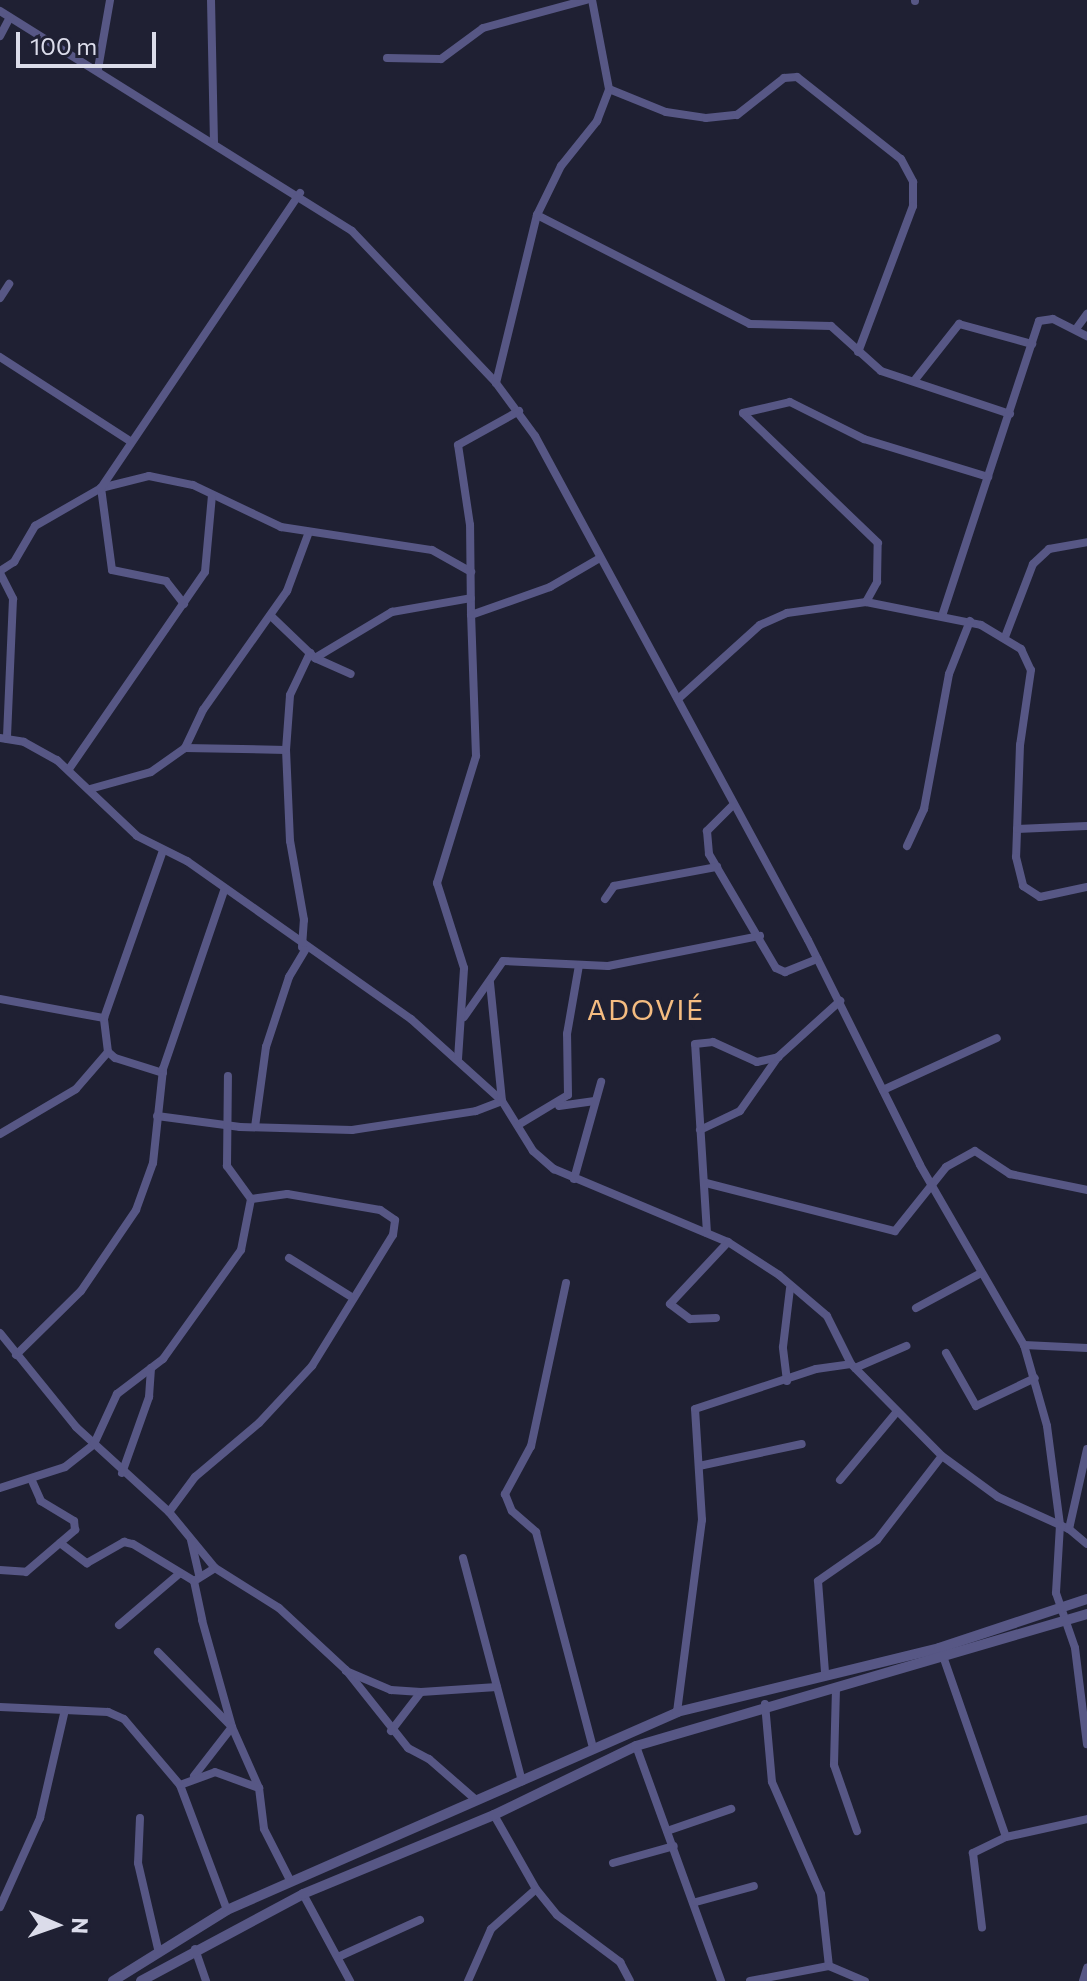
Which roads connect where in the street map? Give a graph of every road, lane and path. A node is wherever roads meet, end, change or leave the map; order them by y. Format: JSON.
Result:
{"nodes":[{"id":1,"x":110,"y":0,"type":"edge"},
{"id":2,"x":211,"y":0,"type":"edge"},
{"id":3,"x":589,"y":0,"type":"edge"},
{"id":4,"x":0,"y":11,"type":"edge"},
{"id":5,"x":10,"y":17,"type":"junction"},
{"id":6,"x":0,"y":36,"type":"edge"},
{"id":7,"x":387,"y":58,"type":"dead end"},
{"id":8,"x":98,"y":69,"type":"junction"},
{"id":9,"x":609,"y":89,"type":"junction"},
{"id":10,"x":214,"y":143,"type":"junction"},
{"id":11,"x":300,"y":193,"type":"junction"},
{"id":12,"x":537,"y":215,"type":"junction"},
{"id":13,"x":9,"y":284,"type":"dead end"},
{"id":14,"x":0,"y":298,"type":"edge"},
{"id":15,"x":1087,"y":314,"type":"edge"},
{"id":16,"x":1076,"y":329,"type":"junction"},
{"id":17,"x":1087,"y":336,"type":"edge"},
{"id":18,"x":1032,"y":344,"type":"junction"},
{"id":19,"x":858,"y":352,"type":"junction"},
{"id":20,"x":0,"y":357,"type":"edge"},
{"id":21,"x":914,"y":381,"type":"junction"},
{"id":22,"x":496,"y":383,"type":"junction"},
{"id":23,"x":519,"y":411,"type":"junction"},
{"id":24,"x":1010,"y":414,"type":"junction"},
{"id":25,"x":130,"y":441,"type":"junction"},
{"id":26,"x":988,"y":477,"type":"junction"},
{"id":27,"x":101,"y":488,"type":"junction"},
{"id":28,"x":212,"y":495,"type":"junction"},
{"id":29,"x":309,"y":532,"type":"junction"},
{"id":30,"x":1087,"y":542,"type":"edge"},
{"id":31,"x":600,"y":558,"type":"junction"},
{"id":32,"x":0,"y":572,"type":"edge"},
{"id":33,"x":471,"y":572,"type":"junction"},
{"id":34,"x":471,"y":598,"type":"junction"},
{"id":35,"x":866,"y":602,"type":"junction"},
{"id":36,"x":184,"y":604,"type":"junction"},
{"id":37,"x":943,"y":613,"type":"junction"},
{"id":38,"x":471,"y":615,"type":"junction"},
{"id":39,"x":271,"y":616,"type":"junction"},
{"id":40,"x":970,"y":621,"type":"junction"},
{"id":41,"x":1005,"y":637,"type":"junction"},
{"id":42,"x":313,"y":656,"type":"junction"},
{"id":43,"x":351,"y":674,"type":"dead end"},
{"id":44,"x":678,"y":699,"type":"junction"},
{"id":45,"x":4,"y":739,"type":"edge"},
{"id":46,"x":185,"y":748,"type":"junction"},
{"id":47,"x":286,"y":750,"type":"junction"},
{"id":48,"x":69,"y":769,"type":"junction"},
{"id":49,"x":90,"y":789,"type":"junction"},
{"id":50,"x":733,"y":805,"type":"junction"},
{"id":51,"x":1087,"y":826,"type":"edge"},
{"id":52,"x":1017,"y":829,"type":"junction"},
{"id":53,"x":907,"y":846,"type":"dead end"},
{"id":54,"x":163,"y":850,"type":"junction"},
{"id":55,"x":717,"y":867,"type":"junction"},
{"id":56,"x":1087,"y":887,"type":"edge"},
{"id":57,"x":225,"y":888,"type":"junction"},
{"id":58,"x":605,"y":899,"type":"dead end"},
{"id":59,"x":760,"y":936,"type":"junction"},
{"id":60,"x":304,"y":949,"type":"junction"},
{"id":61,"x":818,"y":959,"type":"junction"},
{"id":62,"x":579,"y":965,"type":"junction"},
{"id":63,"x":490,"y":983,"type":"junction"},
{"id":64,"x":0,"y":999,"type":"edge"},
{"id":65,"x":840,"y":1001,"type":"junction"},
{"id":66,"x":464,"y":1017,"type":"junction"},
{"id":67,"x":104,"y":1018,"type":"junction"},
{"id":68,"x":997,"y":1038,"type":"dead end"},
{"id":69,"x":108,"y":1052,"type":"junction"},
{"id":70,"x":778,"y":1057,"type":"junction"},
{"id":71,"x":458,"y":1059,"type":"junction"},
{"id":72,"x":163,"y":1073,"type":"junction"},
{"id":73,"x":228,"y":1076,"type":"dead end"},
{"id":74,"x":601,"y":1082,"type":"dead end"},
{"id":75,"x":883,"y":1090,"type":"junction"},
{"id":76,"x":502,"y":1101,"type":"junction"},
{"id":77,"x":595,"y":1101,"type":"junction"},
{"id":78,"x":559,"y":1106,"type":"junction"},
{"id":79,"x":157,"y":1116,"type":"junction"},
{"id":80,"x":228,"y":1123,"type":"junction"},
{"id":81,"x":518,"y":1125,"type":"junction"},
{"id":82,"x":255,"y":1127,"type":"junction"},
{"id":83,"x":700,"y":1130,"type":"junction"},
{"id":84,"x":0,"y":1134,"type":"edge"},
{"id":85,"x":574,"y":1179,"type":"junction"},
{"id":86,"x":706,"y":1183,"type":"junction"},
{"id":87,"x":931,"y":1183,"type":"junction"},
{"id":88,"x":1087,"y":1190,"type":"edge"},
{"id":89,"x":251,"y":1199,"type":"junction"},
{"id":90,"x":707,"y":1233,"type":"junction"},
{"id":91,"x":728,"y":1242,"type":"junction"},
{"id":92,"x":289,"y":1258,"type":"dead end"},
{"id":93,"x":981,"y":1273,"type":"junction"},
{"id":94,"x":566,"y":1283,"type":"dead end"},
{"id":95,"x":790,"y":1288,"type":"junction"},
{"id":96,"x":350,"y":1296,"type":"junction"},
{"id":97,"x":916,"y":1308,"type":"dead end"},
{"id":98,"x":716,"y":1318,"type":"dead end"},
{"id":99,"x":0,"y":1333,"type":"edge"},
{"id":100,"x":1024,"y":1345,"type":"junction"},
{"id":101,"x":906,"y":1346,"type":"dead end"},
{"id":102,"x":1087,"y":1348,"type":"edge"},
{"id":103,"x":946,"y":1353,"type":"dead end"},
{"id":104,"x":16,"y":1355,"type":"junction"},
{"id":105,"x":853,"y":1366,"type":"junction"},
{"id":106,"x":151,"y":1368,"type":"junction"},
{"id":107,"x":1035,"y":1378,"type":"junction"},
{"id":108,"x":787,"y":1381,"type":"junction"},
{"id":109,"x":895,"y":1414,"type":"junction"},
{"id":110,"x":94,"y":1444,"type":"junction"},
{"id":111,"x":802,"y":1444,"type":"dead end"},
{"id":112,"x":1087,"y":1449,"type":"edge"},
{"id":113,"x":942,"y":1456,"type":"junction"},
{"id":114,"x":699,"y":1466,"type":"junction"},
{"id":115,"x":122,"y":1473,"type":"junction"},
{"id":116,"x":840,"y":1480,"type":"dead end"},
{"id":117,"x":32,"y":1481,"type":"junction"},
{"id":118,"x":0,"y":1488,"type":"edge"},
{"id":119,"x":169,"y":1512,"type":"junction"},
{"id":120,"x":1060,"y":1525,"type":"junction"},
{"id":121,"x":1069,"y":1529,"type":"junction"},
{"id":122,"x":191,"y":1539,"type":"junction"},
{"id":123,"x":60,"y":1543,"type":"junction"},
{"id":124,"x":1087,"y":1544,"type":"edge"},
{"id":125,"x":463,"y":1558,"type":"dead end"},
{"id":126,"x":215,"y":1568,"type":"junction"},
{"id":127,"x":0,"y":1570,"type":"edge"},
{"id":128,"x":179,"y":1574,"type":"junction"},
{"id":129,"x":196,"y":1577,"type":"junction"},
{"id":130,"x":1087,"y":1599,"type":"edge"},
{"id":131,"x":1062,"y":1608,"type":"junction"},
{"id":132,"x":1087,"y":1614,"type":"edge"},
{"id":133,"x":1067,"y":1620,"type":"junction"},
{"id":134,"x":119,"y":1625,"type":"dead end"},
{"id":135,"x":158,"y":1652,"type":"dead end"},
{"id":136,"x":944,"y":1659,"type":"junction"},
{"id":137,"x":346,"y":1670,"type":"junction"},
{"id":138,"x":825,"y":1672,"type":"junction"},
{"id":139,"x":497,"y":1687,"type":"junction"},
{"id":140,"x":836,"y":1688,"type":"junction"},
{"id":141,"x":421,"y":1692,"type":"junction"},
{"id":142,"x":227,"y":1700,"type":"junction"},
{"id":143,"x":765,"y":1704,"type":"junction"},
{"id":144,"x":0,"y":1707,"type":"edge"},
{"id":145,"x":214,"y":1707,"type":"junction"},
{"id":146,"x":677,"y":1712,"type":"junction"},
{"id":147,"x":64,"y":1714,"type":"junction"},
{"id":148,"x":232,"y":1727,"type":"junction"},
{"id":149,"x":391,"y":1731,"type":"junction"},
{"id":150,"x":1087,"y":1744,"type":"edge"},
{"id":151,"x":636,"y":1746,"type":"junction"},
{"id":152,"x":593,"y":1747,"type":"junction"},
{"id":153,"x":194,"y":1776,"type":"junction"},
{"id":154,"x":522,"y":1781,"type":"junction"},
{"id":155,"x":180,"y":1785,"type":"junction"},
{"id":156,"x":259,"y":1788,"type":"junction"},
{"id":157,"x":476,"y":1800,"type":"junction"},
{"id":158,"x":731,"y":1809,"type":"dead end"},
{"id":159,"x":494,"y":1815,"type":"junction"},
{"id":160,"x":140,"y":1818,"type":"dead end"},
{"id":161,"x":1087,"y":1819,"type":"edge"},
{"id":162,"x":667,"y":1831,"type":"junction"},
{"id":163,"x":857,"y":1831,"type":"dead end"},
{"id":164,"x":1006,"y":1837,"type":"junction"},
{"id":165,"x":674,"y":1846,"type":"junction"},
{"id":166,"x":613,"y":1863,"type":"dead end"},
{"id":167,"x":0,"y":1879,"type":"edge"},
{"id":168,"x":13,"y":1880,"type":"junction"},
{"id":169,"x":291,"y":1882,"type":"junction"},
{"id":170,"x":754,"y":1886,"type":"dead end"},
{"id":171,"x":536,"y":1889,"type":"junction"},
{"id":172,"x":303,"y":1894,"type":"junction"},
{"id":173,"x":696,"y":1902,"type":"junction"},
{"id":174,"x":0,"y":1907,"type":"edge"},
{"id":175,"x":227,"y":1910,"type":"junction"},
{"id":176,"x":420,"y":1920,"type":"dead end"},
{"id":177,"x":982,"y":1927,"type":"dead end"},
{"id":178,"x":158,"y":1949,"type":"junction"},
{"id":179,"x":195,"y":1949,"type":"junction"},
{"id":180,"x":338,"y":1957,"type":"junction"},
{"id":181,"x":829,"y":1966,"type":"junction"},
{"id":182,"x":1087,"y":1968,"type":"edge"},
{"id":183,"x":810,"y":1970,"type":"junction"},
{"id":184,"x":113,"y":1981,"type":"edge"},
{"id":185,"x":141,"y":1981,"type":"edge"},
{"id":186,"x":206,"y":1981,"type":"edge"},
{"id":187,"x":350,"y":1981,"type":"edge"},
{"id":188,"x":468,"y":1981,"type":"edge"},
{"id":189,"x":630,"y":1981,"type":"edge"},
{"id":190,"x":721,"y":1981,"type":"edge"},
{"id":191,"x":750,"y":1981,"type":"edge"},
{"id":192,"x":813,"y":1981,"type":"edge"},
{"id":193,"x":865,"y":1981,"type":"edge"},
{"id":194,"x":1083,"y":1981,"type":"edge"}],
"edges":[{"from":1,"to":8,"type":"street"},
{"from":2,"to":10,"type":"street"},
{"from":3,"to":7,"type":"street"},
{"from":3,"to":9,"type":"street"},
{"from":4,"to":5,"type":"street"},
{"from":5,"to":6,"type":"street"},
{"from":5,"to":8,"type":"street"},
{"from":8,"to":10,"type":"street"},
{"from":9,"to":12,"type":"street"},
{"from":9,"to":19,"type":"street"},
{"from":10,"to":11,"type":"street"},
{"from":11,"to":22,"type":"street"},
{"from":11,"to":25,"type":"street"},
{"from":12,"to":19,"type":"street"},
{"from":12,"to":22,"type":"street"},
{"from":13,"to":14,"type":"street"},
{"from":15,"to":16,"type":"street"},
{"from":16,"to":17,"type":"street"},
{"from":16,"to":18,"type":"street"},
{"from":18,"to":21,"type":"street"},
{"from":18,"to":24,"type":"street"},
{"from":19,"to":21,"type":"street"},
{"from":20,"to":25,"type":"street"},
{"from":21,"to":24,"type":"street"},
{"from":22,"to":23,"type":"street"},
{"from":23,"to":31,"type":"street"},
{"from":23,"to":33,"type":"street"},
{"from":24,"to":26,"type":"street"},
{"from":25,"to":27,"type":"street"},
{"from":26,"to":35,"type":"street"},
{"from":26,"to":37,"type":"street"},
{"from":27,"to":28,"type":"street"},
{"from":27,"to":32,"type":"street"},
{"from":27,"to":36,"type":"street"},
{"from":28,"to":29,"type":"street"},
{"from":28,"to":36,"type":"street"},
{"from":29,"to":33,"type":"street"},
{"from":29,"to":39,"type":"street"},
{"from":30,"to":41,"type":"street"},
{"from":31,"to":38,"type":"street"},
{"from":31,"to":44,"type":"street"},
{"from":32,"to":45,"type":"street"},
{"from":33,"to":34,"type":"street"},
{"from":34,"to":38,"type":"street"},
{"from":34,"to":42,"type":"street"},
{"from":35,"to":37,"type":"street"},
{"from":35,"to":44,"type":"street"},
{"from":36,"to":48,"type":"street"},
{"from":37,"to":40,"type":"street"},
{"from":38,"to":66,"type":"street"},
{"from":39,"to":42,"type":"street"},
{"from":39,"to":46,"type":"street"},
{"from":40,"to":41,"type":"street"},
{"from":40,"to":53,"type":"street"},
{"from":41,"to":52,"type":"street"},
{"from":42,"to":43,"type":"street"},
{"from":42,"to":47,"type":"street"},
{"from":44,"to":50,"type":"street"},
{"from":45,"to":48,"type":"street"},
{"from":46,"to":47,"type":"street"},
{"from":46,"to":49,"type":"street"},
{"from":47,"to":60,"type":"street"},
{"from":48,"to":49,"type":"street"},
{"from":49,"to":54,"type":"street"},
{"from":50,"to":55,"type":"street"},
{"from":50,"to":61,"type":"street"},
{"from":51,"to":52,"type":"street"},
{"from":52,"to":56,"type":"street"},
{"from":54,"to":57,"type":"street"},
{"from":54,"to":67,"type":"street"},
{"from":55,"to":58,"type":"street"},
{"from":55,"to":59,"type":"street"},
{"from":57,"to":60,"type":"street"},
{"from":57,"to":72,"type":"street"},
{"from":59,"to":61,"type":"street"},
{"from":59,"to":62,"type":"street"},
{"from":60,"to":71,"type":"street"},
{"from":60,"to":82,"type":"street"},
{"from":61,"to":65,"type":"street"},
{"from":62,"to":63,"type":"street"},
{"from":62,"to":78,"type":"street"},
{"from":63,"to":66,"type":"street"},
{"from":63,"to":76,"type":"street"},
{"from":64,"to":67,"type":"street"},
{"from":65,"to":70,"type":"street"},
{"from":65,"to":75,"type":"street"},
{"from":66,"to":71,"type":"street"},
{"from":67,"to":69,"type":"street"},
{"from":68,"to":75,"type":"street"},
{"from":69,"to":72,"type":"street"},
{"from":69,"to":84,"type":"street"},
{"from":70,"to":83,"type":"street"},
{"from":70,"to":83,"type":"street"},
{"from":71,"to":76,"type":"street"},
{"from":72,"to":79,"type":"street"},
{"from":73,"to":80,"type":"street"},
{"from":74,"to":77,"type":"street"},
{"from":75,"to":87,"type":"street"},
{"from":76,"to":81,"type":"street"},
{"from":76,"to":82,"type":"street"},
{"from":77,"to":78,"type":"street"},
{"from":77,"to":85,"type":"street"},
{"from":78,"to":81,"type":"street"},
{"from":79,"to":80,"type":"street"},
{"from":79,"to":104,"type":"street"},
{"from":80,"to":82,"type":"street"},
{"from":80,"to":89,"type":"street"},
{"from":81,"to":85,"type":"street"},
{"from":83,"to":86,"type":"street"},
{"from":85,"to":90,"type":"street"},
{"from":86,"to":87,"type":"street"},
{"from":86,"to":90,"type":"street"},
{"from":87,"to":88,"type":"street"},
{"from":87,"to":93,"type":"street"},
{"from":89,"to":96,"type":"street"},
{"from":89,"to":106,"type":"street"},
{"from":90,"to":91,"type":"street"},
{"from":91,"to":95,"type":"street"},
{"from":91,"to":98,"type":"street"},
{"from":92,"to":96,"type":"street"},
{"from":93,"to":97,"type":"street"},
{"from":93,"to":100,"type":"street"},
{"from":94,"to":152,"type":"street"},
{"from":95,"to":105,"type":"street"},
{"from":95,"to":108,"type":"street"},
{"from":96,"to":119,"type":"street"},
{"from":99,"to":104,"type":"street"},
{"from":100,"to":102,"type":"street"},
{"from":100,"to":107,"type":"street"},
{"from":101,"to":105,"type":"street"},
{"from":103,"to":107,"type":"street"},
{"from":104,"to":110,"type":"street"},
{"from":105,"to":108,"type":"street"},
{"from":105,"to":109,"type":"street"},
{"from":106,"to":110,"type":"street"},
{"from":106,"to":115,"type":"street"},
{"from":107,"to":120,"type":"street"},
{"from":108,"to":114,"type":"street"},
{"from":109,"to":113,"type":"street"},
{"from":109,"to":116,"type":"street"},
{"from":110,"to":115,"type":"street"},
{"from":110,"to":117,"type":"street"},
{"from":111,"to":114,"type":"street"},
{"from":112,"to":121,"type":"street"},
{"from":113,"to":120,"type":"street"},
{"from":113,"to":138,"type":"street"},
{"from":114,"to":146,"type":"street"},
{"from":115,"to":119,"type":"street"},
{"from":117,"to":118,"type":"street"},
{"from":117,"to":123,"type":"street"},
{"from":119,"to":122,"type":"street"},
{"from":120,"to":121,"type":"street"},
{"from":120,"to":131,"type":"street"},
{"from":121,"to":124,"type":"street"},
{"from":122,"to":126,"type":"street"},
{"from":122,"to":129,"type":"street"},
{"from":123,"to":127,"type":"street"},
{"from":123,"to":128,"type":"street"},
{"from":125,"to":139,"type":"street"},
{"from":126,"to":129,"type":"street"},
{"from":126,"to":137,"type":"street"},
{"from":128,"to":129,"type":"street"},
{"from":128,"to":134,"type":"street"},
{"from":129,"to":142,"type":"street"},
{"from":130,"to":131,"type":"street"},
{"from":131,"to":133,"type":"street"},
{"from":131,"to":138,"type":"street"},
{"from":132,"to":133,"type":"street"},
{"from":133,"to":136,"type":"street"},
{"from":133,"to":150,"type":"street"},
{"from":135,"to":145,"type":"street"},
{"from":136,"to":140,"type":"street"},
{"from":136,"to":164,"type":"street"},
{"from":137,"to":141,"type":"street"},
{"from":137,"to":149,"type":"street"},
{"from":138,"to":146,"type":"street"},
{"from":139,"to":141,"type":"street"},
{"from":139,"to":154,"type":"street"},
{"from":140,"to":143,"type":"street"},
{"from":140,"to":163,"type":"street"},
{"from":141,"to":149,"type":"street"},
{"from":142,"to":145,"type":"street"},
{"from":142,"to":148,"type":"street"},
{"from":143,"to":151,"type":"street"},
{"from":143,"to":181,"type":"street"},
{"from":144,"to":147,"type":"street"},
{"from":145,"to":148,"type":"street"},
{"from":146,"to":152,"type":"street"},
{"from":147,"to":155,"type":"street"},
{"from":147,"to":168,"type":"street"},
{"from":148,"to":153,"type":"street"},
{"from":148,"to":156,"type":"street"},
{"from":149,"to":157,"type":"street"},
{"from":151,"to":159,"type":"street"},
{"from":151,"to":162,"type":"street"},
{"from":152,"to":154,"type":"street"},
{"from":153,"to":155,"type":"street"},
{"from":153,"to":156,"type":"street"},
{"from":154,"to":157,"type":"street"},
{"from":155,"to":175,"type":"street"},
{"from":156,"to":169,"type":"street"},
{"from":157,"to":169,"type":"street"},
{"from":158,"to":162,"type":"street"},
{"from":159,"to":171,"type":"street"},
{"from":159,"to":172,"type":"street"},
{"from":160,"to":178,"type":"street"},
{"from":161,"to":164,"type":"street"},
{"from":162,"to":165,"type":"street"},
{"from":164,"to":177,"type":"street"},
{"from":165,"to":166,"type":"street"},
{"from":165,"to":173,"type":"street"},
{"from":167,"to":168,"type":"street"},
{"from":168,"to":174,"type":"street"},
{"from":169,"to":175,"type":"street"},
{"from":170,"to":173,"type":"street"},
{"from":171,"to":188,"type":"street"},
{"from":171,"to":189,"type":"street"},
{"from":172,"to":179,"type":"street"},
{"from":172,"to":180,"type":"street"},
{"from":173,"to":190,"type":"street"},
{"from":175,"to":178,"type":"street"},
{"from":176,"to":180,"type":"street"},
{"from":178,"to":184,"type":"street"},
{"from":179,"to":185,"type":"street"},
{"from":179,"to":186,"type":"street"},
{"from":180,"to":187,"type":"street"},
{"from":181,"to":183,"type":"street"},
{"from":181,"to":193,"type":"street"},
{"from":182,"to":194,"type":"street"},
{"from":183,"to":191,"type":"street"},
{"from":183,"to":192,"type":"street"}]}
